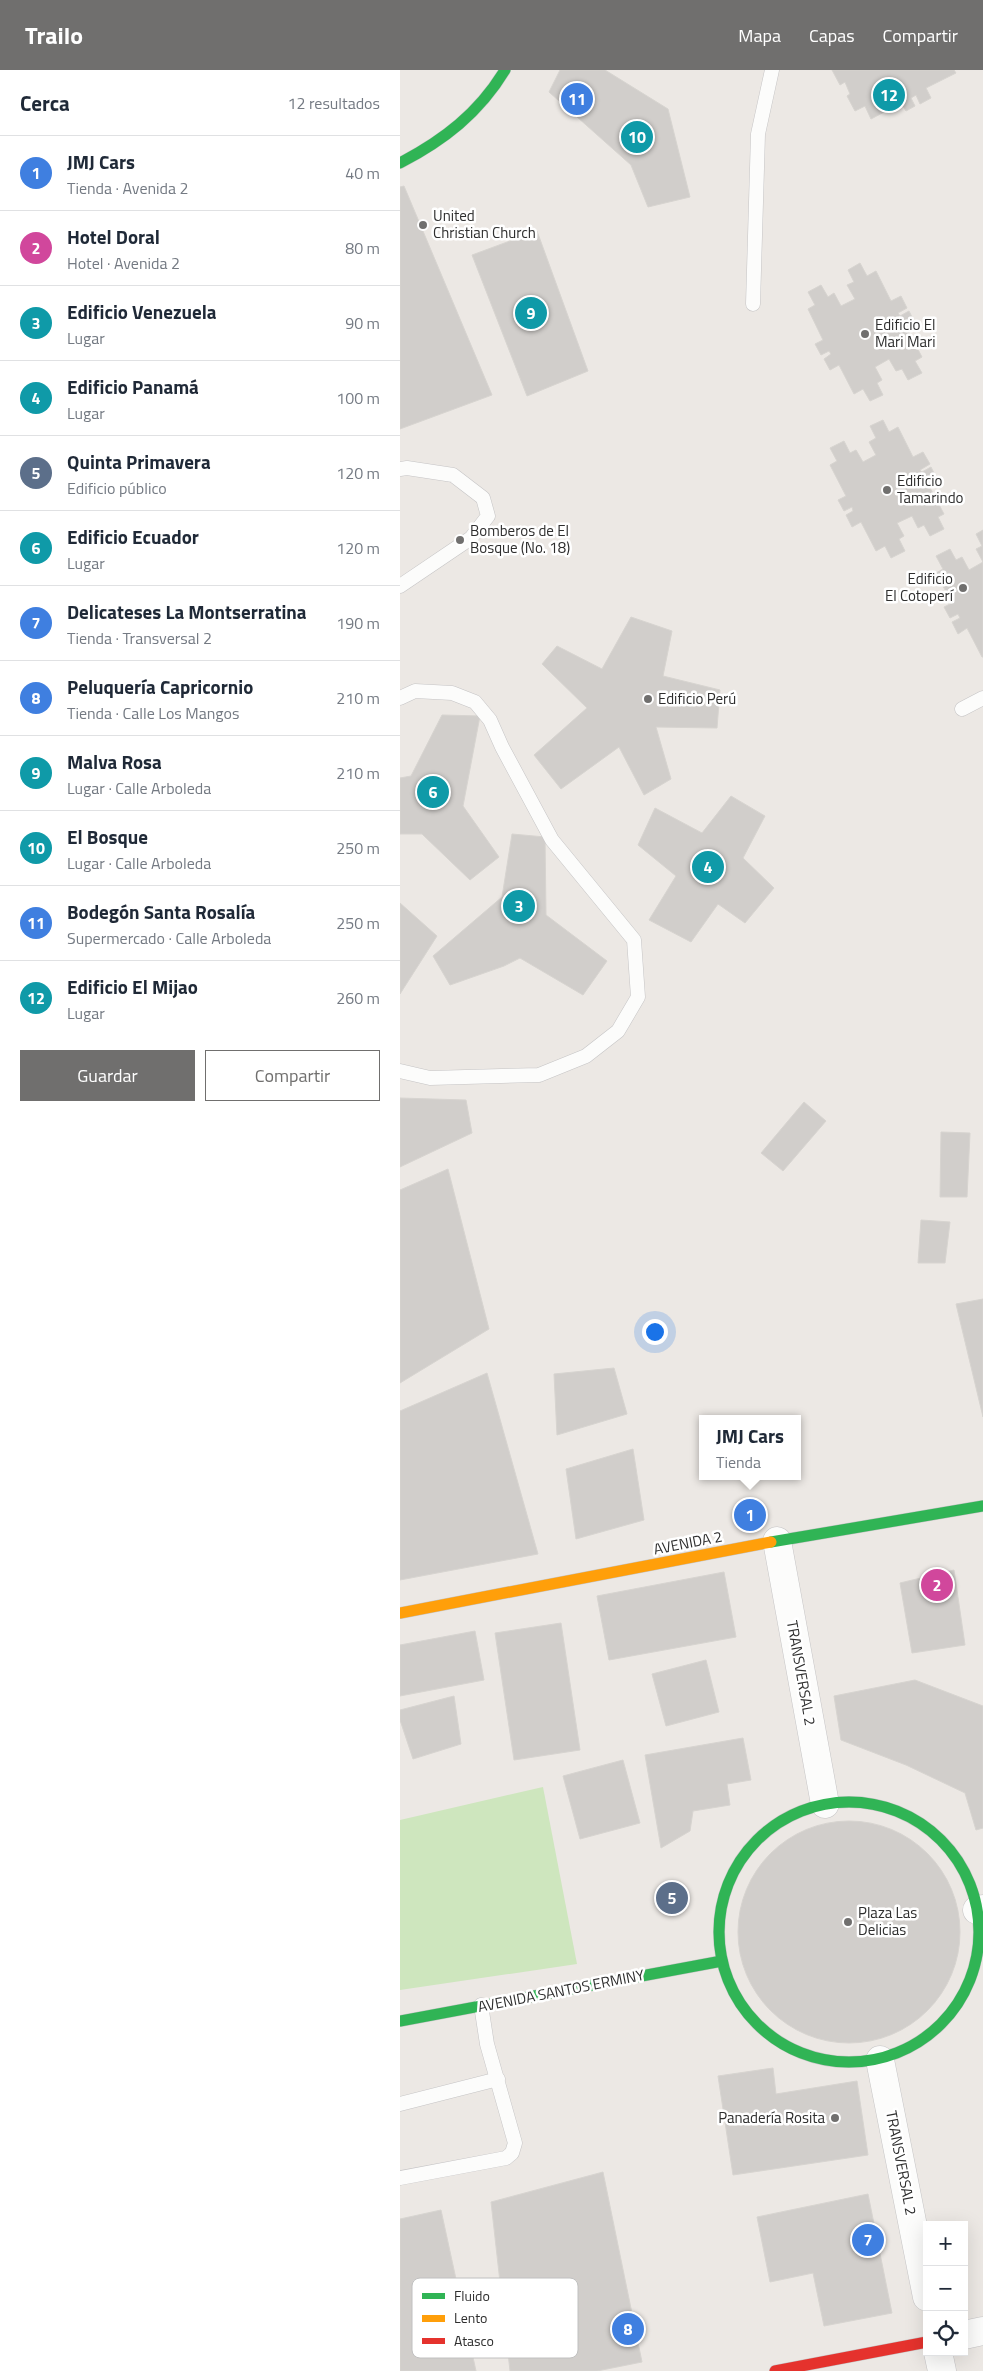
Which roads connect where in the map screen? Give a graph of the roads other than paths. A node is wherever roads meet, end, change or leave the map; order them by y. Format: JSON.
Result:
{"nodes":[{"id":1,"x":505,"y":70,"type":"edge"},
{"id":2,"x":772,"y":70,"type":"edge"},
{"id":3,"x":400,"y":163,"type":"edge"},
{"id":4,"x":753,"y":304,"type":"dead end"},
{"id":5,"x":400,"y":469,"type":"edge"},
{"id":6,"x":400,"y":586,"type":"edge"},
{"id":7,"x":400,"y":698,"type":"edge"},
{"id":8,"x":983,"y":698,"type":"edge"},
{"id":9,"x":962,"y":709,"type":"dead end"},
{"id":10,"x":400,"y":1071,"type":"edge"},
{"id":11,"x":983,"y":1506,"type":"edge"},
{"id":12,"x":777,"y":1541,"type":"junction"},
{"id":13,"x":400,"y":1614,"type":"edge"},
{"id":14,"x":825,"y":1804,"type":"junction"},
{"id":15,"x":980,"y":1910,"type":"edge"},
{"id":16,"x":722,"y":1961,"type":"junction"},
{"id":17,"x":481,"y":2006,"type":"junction"},
{"id":18,"x":400,"y":2020,"type":"edge"},
{"id":19,"x":880,"y":2060,"type":"junction"},
{"id":20,"x":498,"y":2079,"type":"junction"},
{"id":21,"x":400,"y":2104,"type":"edge"},
{"id":22,"x":400,"y":2178,"type":"edge"},
{"id":23,"x":923,"y":2277,"type":"edge"},
{"id":24,"x":983,"y":2331,"type":"edge"},
{"id":25,"x":968,"y":2334,"type":"edge"},
{"id":26,"x":923,"y":2343,"type":"edge"},
{"id":27,"x":939,"y":2356,"type":"edge"},
{"id":28,"x":774,"y":2371,"type":"edge"},
{"id":29,"x":942,"y":2371,"type":"edge"}],
"edges":[{"from":1,"to":3,"type":"street"},
{"from":2,"to":4,"type":"lane"},
{"from":5,"to":6,"type":"lane"},
{"from":7,"to":10,"type":"lane"},
{"from":8,"to":9,"type":"lane"},
{"from":11,"to":12,"type":"street","name":"AVENIDA 2"},
{"from":12,"to":13,"type":"street","name":"AVENIDA 2"},
{"from":12,"to":14,"type":"street","name":"TRANSVERSAL 2"},
{"from":14,"to":15,"type":"street"},
{"from":14,"to":16,"type":"street"},
{"from":15,"to":19,"type":"street"},
{"from":16,"to":17,"type":"street","name":"AVENIDA SANTOS ERMINY"},
{"from":16,"to":19,"type":"street"},
{"from":17,"to":18,"type":"street","name":"AVENIDA SANTOS ERMINY"},
{"from":17,"to":20,"type":"lane"},
{"from":19,"to":23,"type":"street","name":"TRANSVERSAL 2"},
{"from":20,"to":21,"type":"lane"},
{"from":20,"to":22,"type":"lane"},
{"from":24,"to":25,"type":"street"},
{"from":26,"to":28,"type":"street"},
{"from":27,"to":29,"type":"street"}]}
